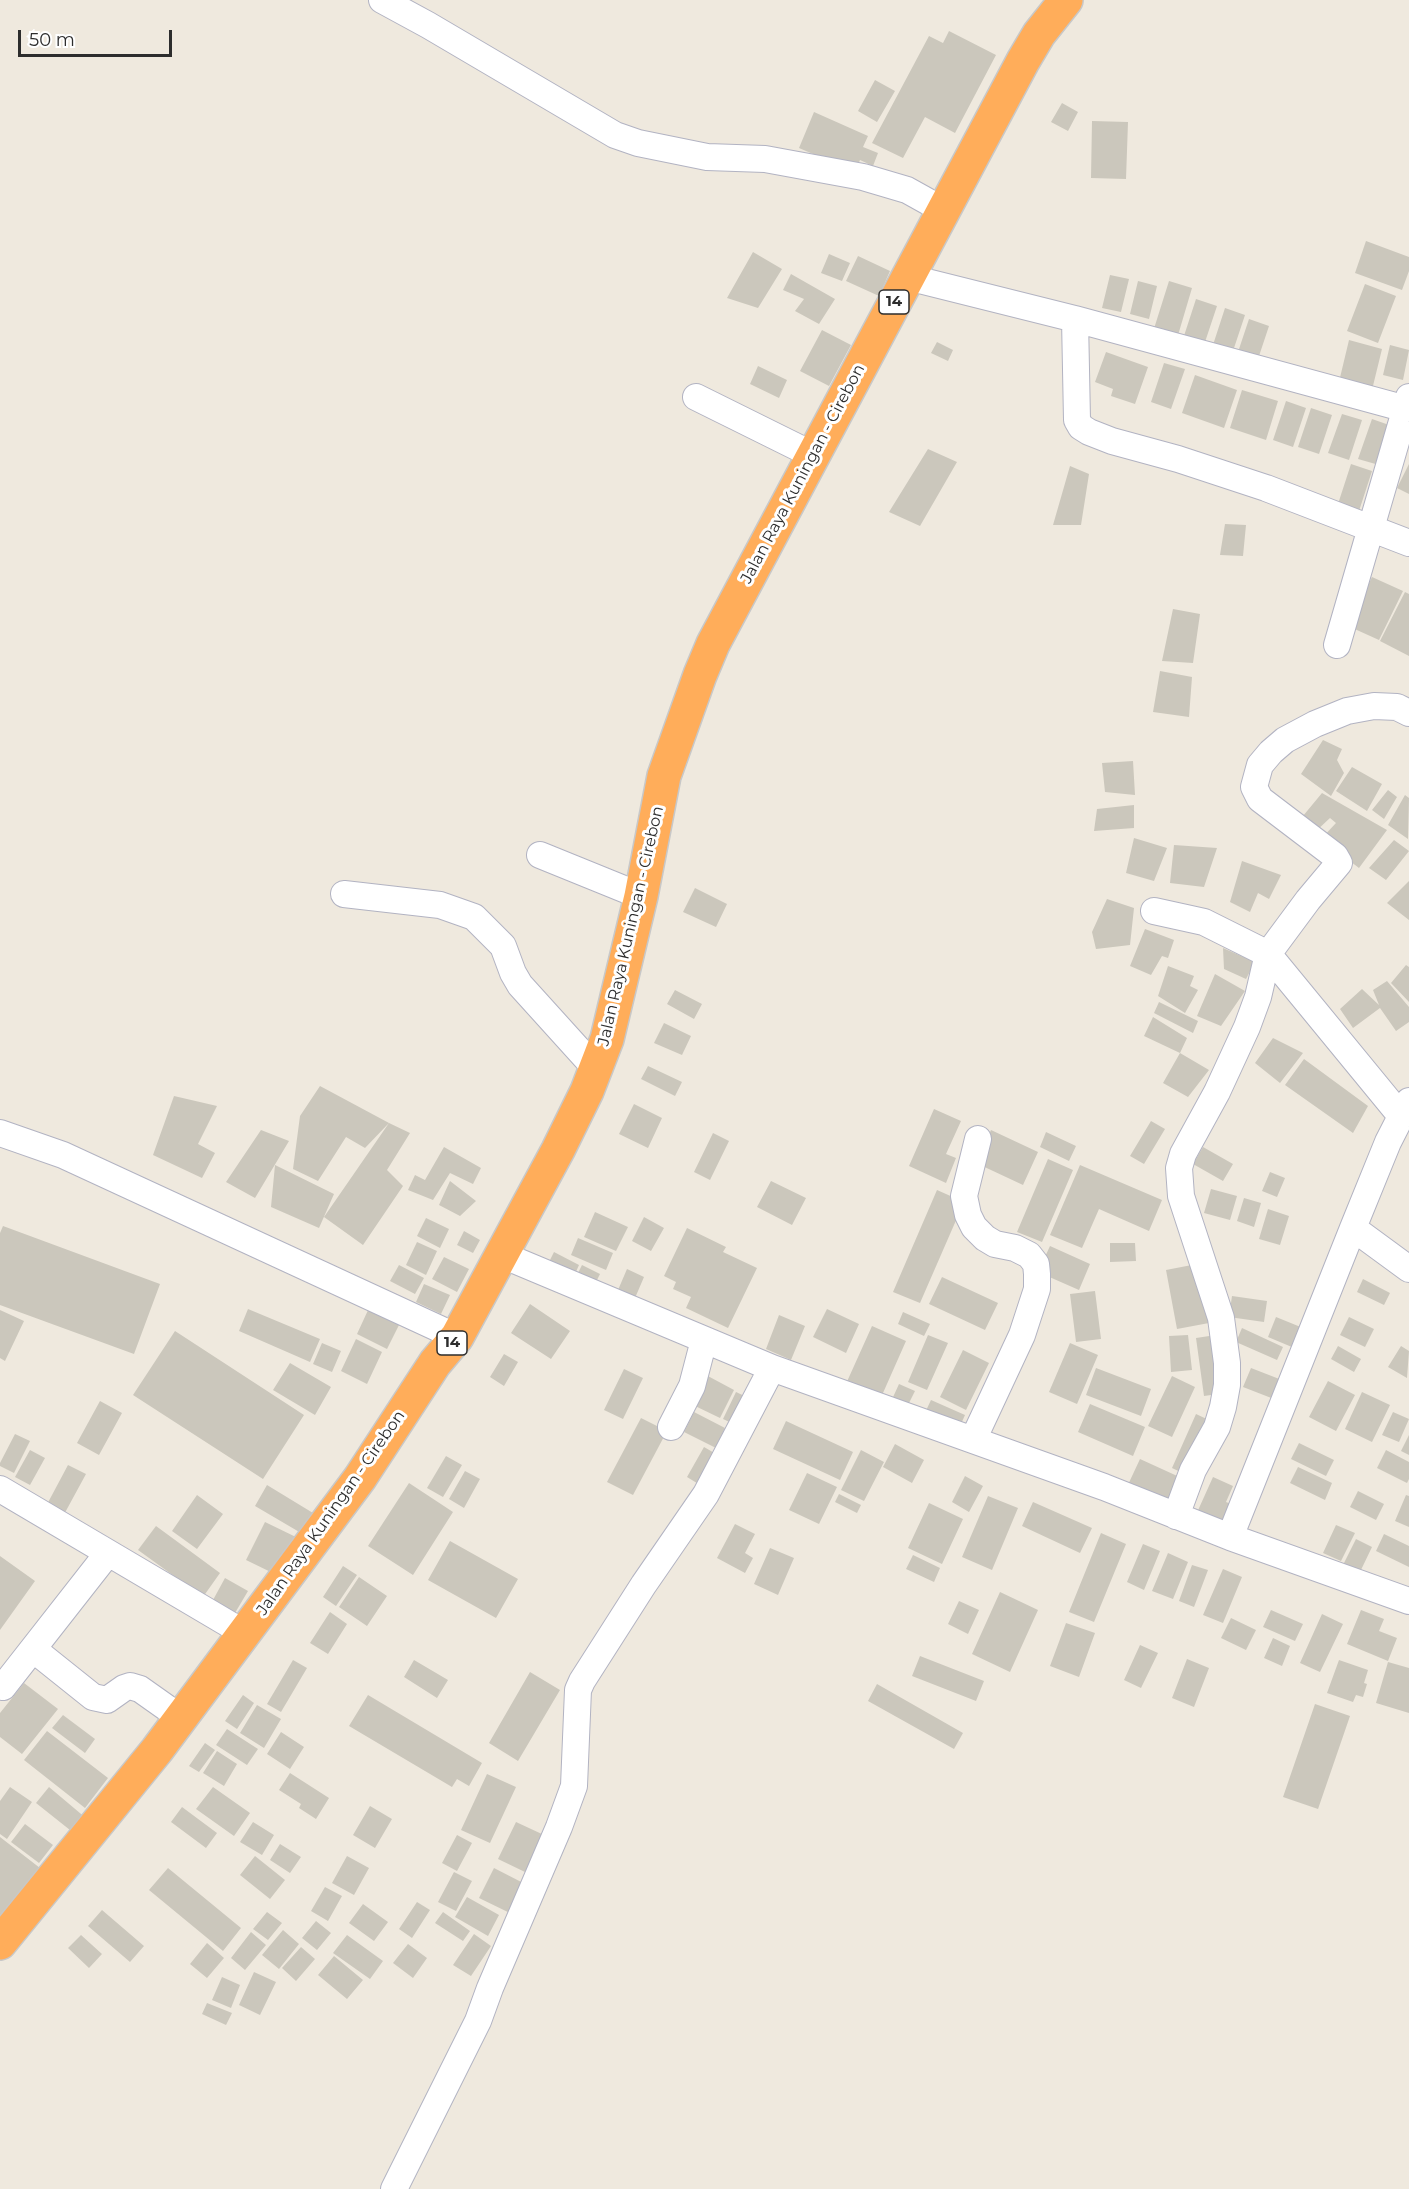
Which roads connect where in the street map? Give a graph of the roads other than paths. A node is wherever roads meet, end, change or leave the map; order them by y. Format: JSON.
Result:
{"nodes":[{"id":1,"x":382,"y":0,"type":"edge"},
{"id":2,"x":1066,"y":0,"type":"edge"},
{"id":3,"x":943,"y":210,"type":"junction"},
{"id":4,"x":907,"y":277,"type":"junction"},
{"id":5,"x":1075,"y":319,"type":"junction"},
{"id":6,"x":696,"y":397,"type":"dead end"},
{"id":7,"x":1406,"y":416,"type":"edge"},
{"id":8,"x":813,"y":455,"type":"junction"},
{"id":9,"x":1372,"y":529,"type":"junction"},
{"id":10,"x":1409,"y":543,"type":"edge"},
{"id":11,"x":1337,"y":645,"type":"dead end"},
{"id":12,"x":1409,"y":713,"type":"edge"},
{"id":13,"x":540,"y":855,"type":"dead end"},
{"id":14,"x":344,"y":894,"type":"dead end"},
{"id":15,"x":641,"y":896,"type":"junction"},
{"id":16,"x":1154,"y":911,"type":"dead end"},
{"id":17,"x":1268,"y":954,"type":"junction"},
{"id":18,"x":596,"y":1069,"type":"junction"},
{"id":19,"x":1405,"y":1108,"type":"edge"},
{"id":20,"x":0,"y":1133,"type":"edge"},
{"id":21,"x":978,"y":1140,"type":"dead end"},
{"id":22,"x":1353,"y":1228,"type":"junction"},
{"id":23,"x":500,"y":1254,"type":"junction"},
{"id":24,"x":1409,"y":1269,"type":"edge"},
{"id":25,"x":457,"y":1337,"type":"junction"},
{"id":26,"x":704,"y":1340,"type":"junction"},
{"id":27,"x":772,"y":1368,"type":"junction"},
{"id":28,"x":671,"y":1427,"type":"dead end"},
{"id":29,"x":973,"y":1440,"type":"junction"},
{"id":30,"x":0,"y":1489,"type":"edge"},
{"id":31,"x":1176,"y":1516,"type":"junction"},
{"id":32,"x":1230,"y":1537,"type":"junction"},
{"id":33,"x":108,"y":1553,"type":"junction"},
{"id":34,"x":1409,"y":1601,"type":"edge"},
{"id":35,"x":244,"y":1634,"type":"junction"},
{"id":36,"x":14,"y":1667,"type":"edge"},
{"id":37,"x":181,"y":1718,"type":"junction"},
{"id":38,"x":0,"y":1943,"type":"edge"},
{"id":39,"x":394,"y":2189,"type":"edge"}],
"edges":[{"from":1,"to":3,"type":"street"},
{"from":2,"to":3,"type":"highway","name":"Jalan Raya Kuningan - Cirebon","number":"14"},
{"from":3,"to":4,"type":"highway","name":"Jalan Raya Kuningan - Cirebon","number":"14"},
{"from":4,"to":5,"type":"street"},
{"from":4,"to":8,"type":"highway","name":"Jalan Raya Kuningan - Cirebon","number":"14"},
{"from":5,"to":7,"type":"street"},
{"from":5,"to":9,"type":"street"},
{"from":6,"to":8,"type":"street"},
{"from":7,"to":9,"type":"street"},
{"from":8,"to":15,"type":"highway","name":"Jalan Raya Kuningan - Cirebon","number":"14"},
{"from":9,"to":10,"type":"street"},
{"from":9,"to":11,"type":"street"},
{"from":12,"to":17,"type":"street"},
{"from":13,"to":15,"type":"street"},
{"from":14,"to":18,"type":"street"},
{"from":15,"to":18,"type":"highway","name":"Jalan Raya Kuningan - Cirebon","number":"14"},
{"from":16,"to":17,"type":"street"},
{"from":17,"to":19,"type":"street"},
{"from":17,"to":31,"type":"street"},
{"from":18,"to":23,"type":"highway","name":"Jalan Raya Kuningan - Cirebon","number":"14"},
{"from":19,"to":22,"type":"street"},
{"from":20,"to":25,"type":"street"},
{"from":21,"to":29,"type":"street"},
{"from":22,"to":24,"type":"street"},
{"from":22,"to":32,"type":"street"},
{"from":23,"to":25,"type":"highway","name":"Jalan Raya Kuningan - Cirebon","number":"14"},
{"from":23,"to":26,"type":"street"},
{"from":25,"to":35,"type":"highway","name":"Jalan Raya Kuningan - Cirebon","number":"14"},
{"from":26,"to":27,"type":"street"},
{"from":26,"to":28,"type":"street"},
{"from":27,"to":29,"type":"street"},
{"from":27,"to":39,"type":"street"},
{"from":29,"to":31,"type":"street"},
{"from":30,"to":33,"type":"street"},
{"from":31,"to":32,"type":"street"},
{"from":32,"to":34,"type":"street"},
{"from":33,"to":35,"type":"street"},
{"from":33,"to":36,"type":"street"},
{"from":35,"to":37,"type":"highway","name":"Jalan Raya Kuningan - Cirebon","number":"14"},
{"from":36,"to":37,"type":"street"},
{"from":37,"to":38,"type":"highway","name":"Jalan Raya Kuningan - Cirebon","number":"14"}]}
